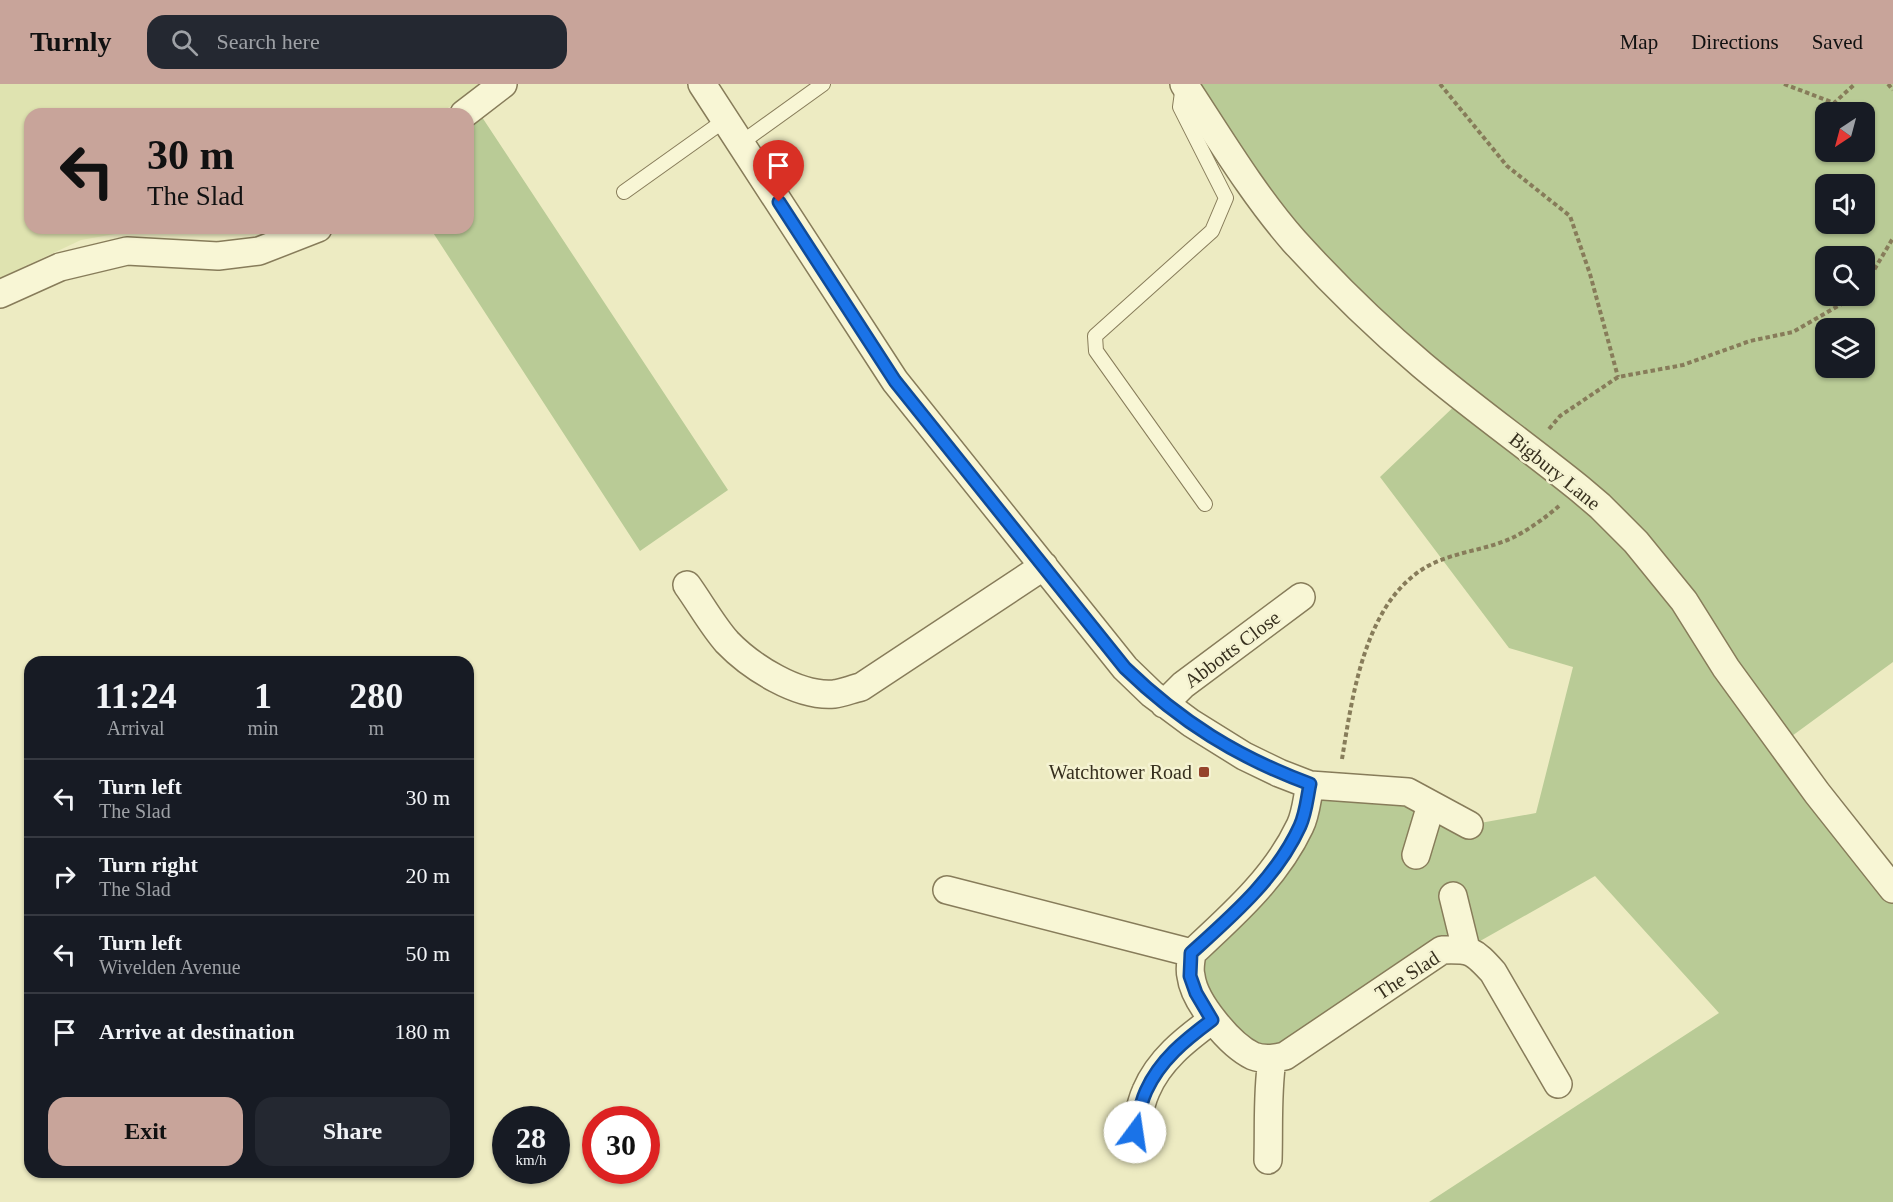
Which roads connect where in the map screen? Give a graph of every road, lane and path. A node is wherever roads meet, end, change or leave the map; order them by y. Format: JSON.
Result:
{"nodes":[{"id":1,"x":503,"y":84,"type":"edge"},
{"id":2,"x":702,"y":84,"type":"edge"},
{"id":3,"x":823,"y":84,"type":"edge"},
{"id":4,"x":1184,"y":84,"type":"edge"},
{"id":5,"x":1440,"y":84,"type":"edge"},
{"id":6,"x":1784,"y":84,"type":"edge"},
{"id":7,"x":1855,"y":84,"type":"edge"},
{"id":8,"x":1888,"y":84,"type":"edge"},
{"id":9,"x":1893,"y":90,"type":"edge"},
{"id":10,"x":472,"y":108,"type":"edge"},
{"id":11,"x":725,"y":120,"type":"junction"},
{"id":12,"x":741,"y":142,"type":"junction"},
{"id":13,"x":624,"y":192,"type":"dead end"},
{"id":14,"x":303,"y":234,"type":"edge"},
{"id":15,"x":1893,"y":238,"type":"edge"},
{"id":16,"x":1875,"y":268,"type":"edge"},
{"id":17,"x":0,"y":294,"type":"edge"},
{"id":18,"x":1838,"y":306,"type":"edge"},
{"id":19,"x":1617,"y":377,"type":"junction"},
{"id":20,"x":1530,"y":449,"type":"junction"},
{"id":21,"x":1580,"y":489,"type":"junction"},
{"id":22,"x":1205,"y":504,"type":"dead end"},
{"id":23,"x":1044,"y":566,"type":"junction"},
{"id":24,"x":687,"y":585,"type":"dead end"},
{"id":25,"x":1302,"y":597,"type":"dead end"},
{"id":26,"x":1164,"y":704,"type":"junction"},
{"id":27,"x":1310,"y":784,"type":"junction"},
{"id":28,"x":1337,"y":786,"type":"junction"},
{"id":29,"x":1431,"y":805,"type":"junction"},
{"id":30,"x":1469,"y":825,"type":"dead end"},
{"id":31,"x":1416,"y":855,"type":"dead end"},
{"id":32,"x":1893,"y":889,"type":"edge"},
{"id":33,"x":947,"y":890,"type":"dead end"},
{"id":34,"x":1453,"y":896,"type":"dead end"},
{"id":35,"x":1466,"y":950,"type":"junction"},
{"id":36,"x":1191,"y":953,"type":"junction"},
{"id":37,"x":1212,"y":1020,"type":"junction"},
{"id":38,"x":1272,"y":1060,"type":"junction"},
{"id":39,"x":1558,"y":1084,"type":"dead end"},
{"id":40,"x":1135,"y":1132,"type":"dead end"},
{"id":41,"x":1268,"y":1160,"type":"dead end"}],
"edges":[{"from":1,"to":10,"type":"street"},
{"from":2,"to":11,"type":"street"},
{"from":3,"to":12,"type":"lane"},
{"from":4,"to":20,"type":"street","name":"Bigbury Lane"},
{"from":4,"to":22,"type":"lane"},
{"from":5,"to":19,"type":"path"},
{"from":6,"to":7,"type":"path"},
{"from":8,"to":9,"type":"path"},
{"from":11,"to":12,"type":"street"},
{"from":11,"to":13,"type":"lane"},
{"from":12,"to":23,"type":"street"},
{"from":14,"to":17,"type":"street"},
{"from":15,"to":16,"type":"path"},
{"from":18,"to":19,"type":"path"},
{"from":19,"to":20,"type":"path"},
{"from":20,"to":21,"type":"street","name":"Bigbury Lane"},
{"from":21,"to":28,"type":"path"},
{"from":21,"to":32,"type":"street","name":"Bigbury Lane"},
{"from":23,"to":24,"type":"street"},
{"from":23,"to":26,"type":"street"},
{"from":25,"to":26,"type":"street","name":"Abbotts Close"},
{"from":26,"to":27,"type":"street"},
{"from":27,"to":28,"type":"street"},
{"from":27,"to":36,"type":"street"},
{"from":28,"to":29,"type":"street"},
{"from":29,"to":30,"type":"street"},
{"from":29,"to":31,"type":"street"},
{"from":33,"to":36,"type":"street"},
{"from":34,"to":35,"type":"street"},
{"from":35,"to":38,"type":"street","name":"The Slad"},
{"from":35,"to":39,"type":"street","name":"The Slad"},
{"from":36,"to":37,"type":"street"},
{"from":37,"to":38,"type":"street"},
{"from":37,"to":40,"type":"street"},
{"from":38,"to":41,"type":"street"}]}
